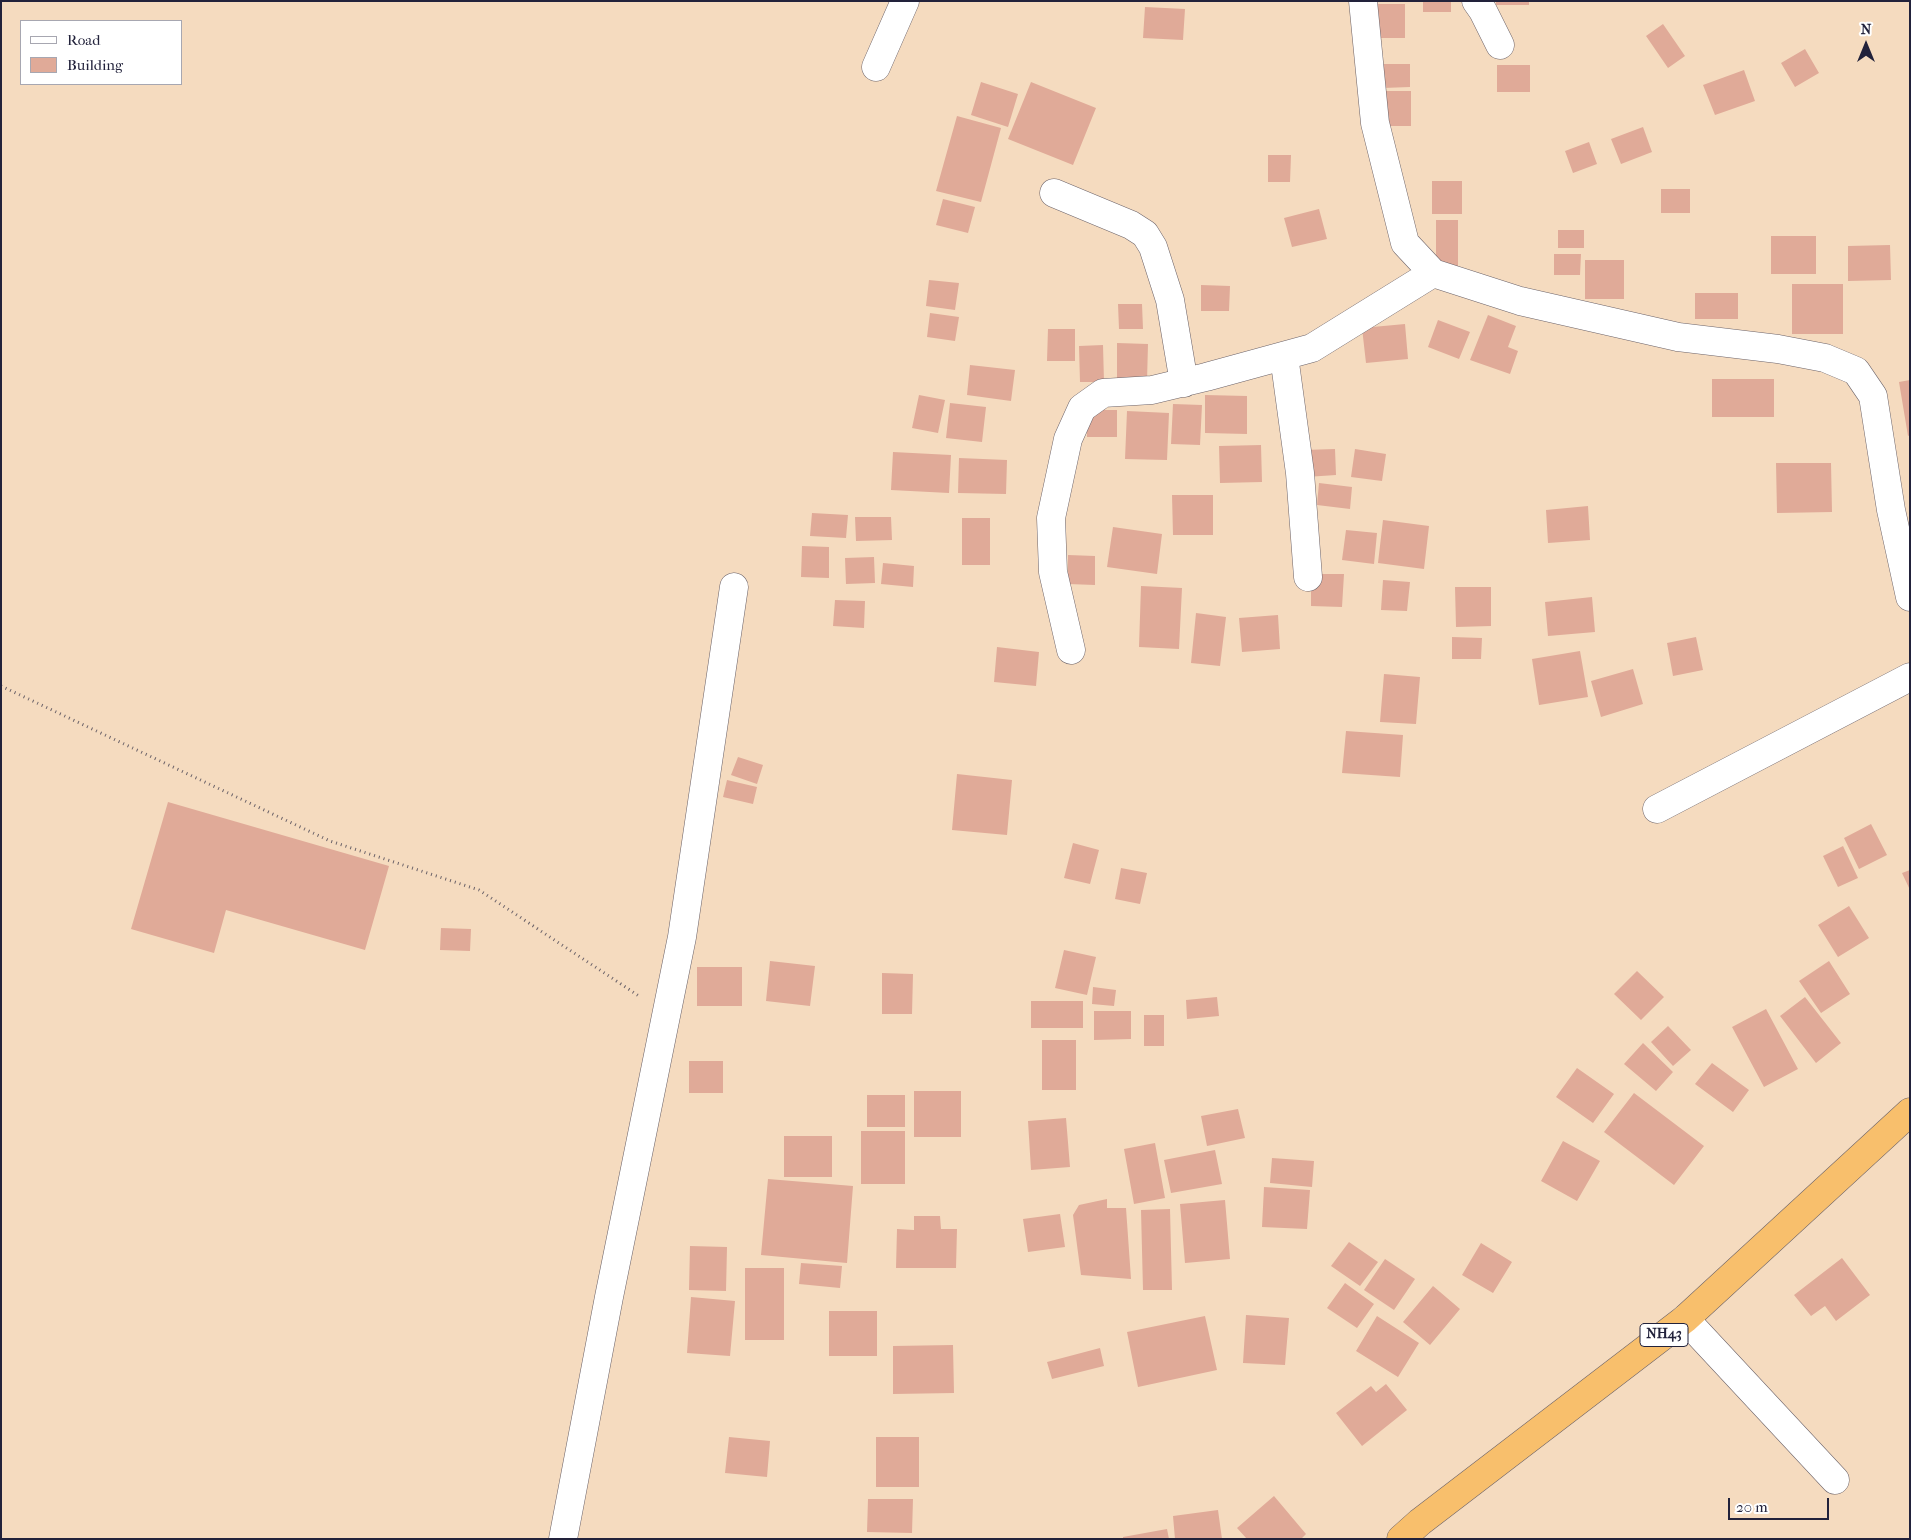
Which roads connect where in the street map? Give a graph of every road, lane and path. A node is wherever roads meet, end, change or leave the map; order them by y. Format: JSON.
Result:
{"nodes":[{"id":1,"x":905,"y":1,"type":"edge"},
{"id":2,"x":1363,"y":1,"type":"edge"},
{"id":3,"x":1476,"y":1,"type":"edge"},
{"id":4,"x":1500,"y":45,"type":"dead end"},
{"id":5,"x":876,"y":67,"type":"dead end"},
{"id":6,"x":1054,"y":194,"type":"dead end"},
{"id":7,"x":1432,"y":273,"type":"junction"},
{"id":8,"x":1284,"y":356,"type":"junction"},
{"id":9,"x":1184,"y":383,"type":"junction"},
{"id":10,"x":1308,"y":577,"type":"dead end"},
{"id":11,"x":734,"y":587,"type":"dead end"},
{"id":12,"x":1910,"y":598,"type":"edge"},
{"id":13,"x":1071,"y":650,"type":"dead end"},
{"id":14,"x":1910,"y":677,"type":"edge"},
{"id":15,"x":1,"y":686,"type":"edge"},
{"id":16,"x":1657,"y":809,"type":"dead end"},
{"id":17,"x":666,"y":1015,"type":"junction"},
{"id":18,"x":1910,"y":1112,"type":"edge"},
{"id":19,"x":1686,"y":1319,"type":"junction"},
{"id":20,"x":1835,"y":1480,"type":"dead end"},
{"id":21,"x":563,"y":1539,"type":"edge"},
{"id":22,"x":1401,"y":1539,"type":"edge"}],
"edges":[{"from":1,"to":5,"type":"street"},
{"from":2,"to":7,"type":"street"},
{"from":3,"to":4,"type":"street"},
{"from":6,"to":9,"type":"street"},
{"from":7,"to":8,"type":"street"},
{"from":7,"to":12,"type":"street"},
{"from":8,"to":9,"type":"street"},
{"from":8,"to":10,"type":"street"},
{"from":9,"to":13,"type":"street"},
{"from":11,"to":17,"type":"street"},
{"from":14,"to":16,"type":"street"},
{"from":15,"to":17,"type":"path"},
{"from":17,"to":21,"type":"street"},
{"from":18,"to":19,"type":"highway","number":"NH43"},
{"from":19,"to":20,"type":"street"},
{"from":19,"to":22,"type":"highway","number":"NH43"}]}
